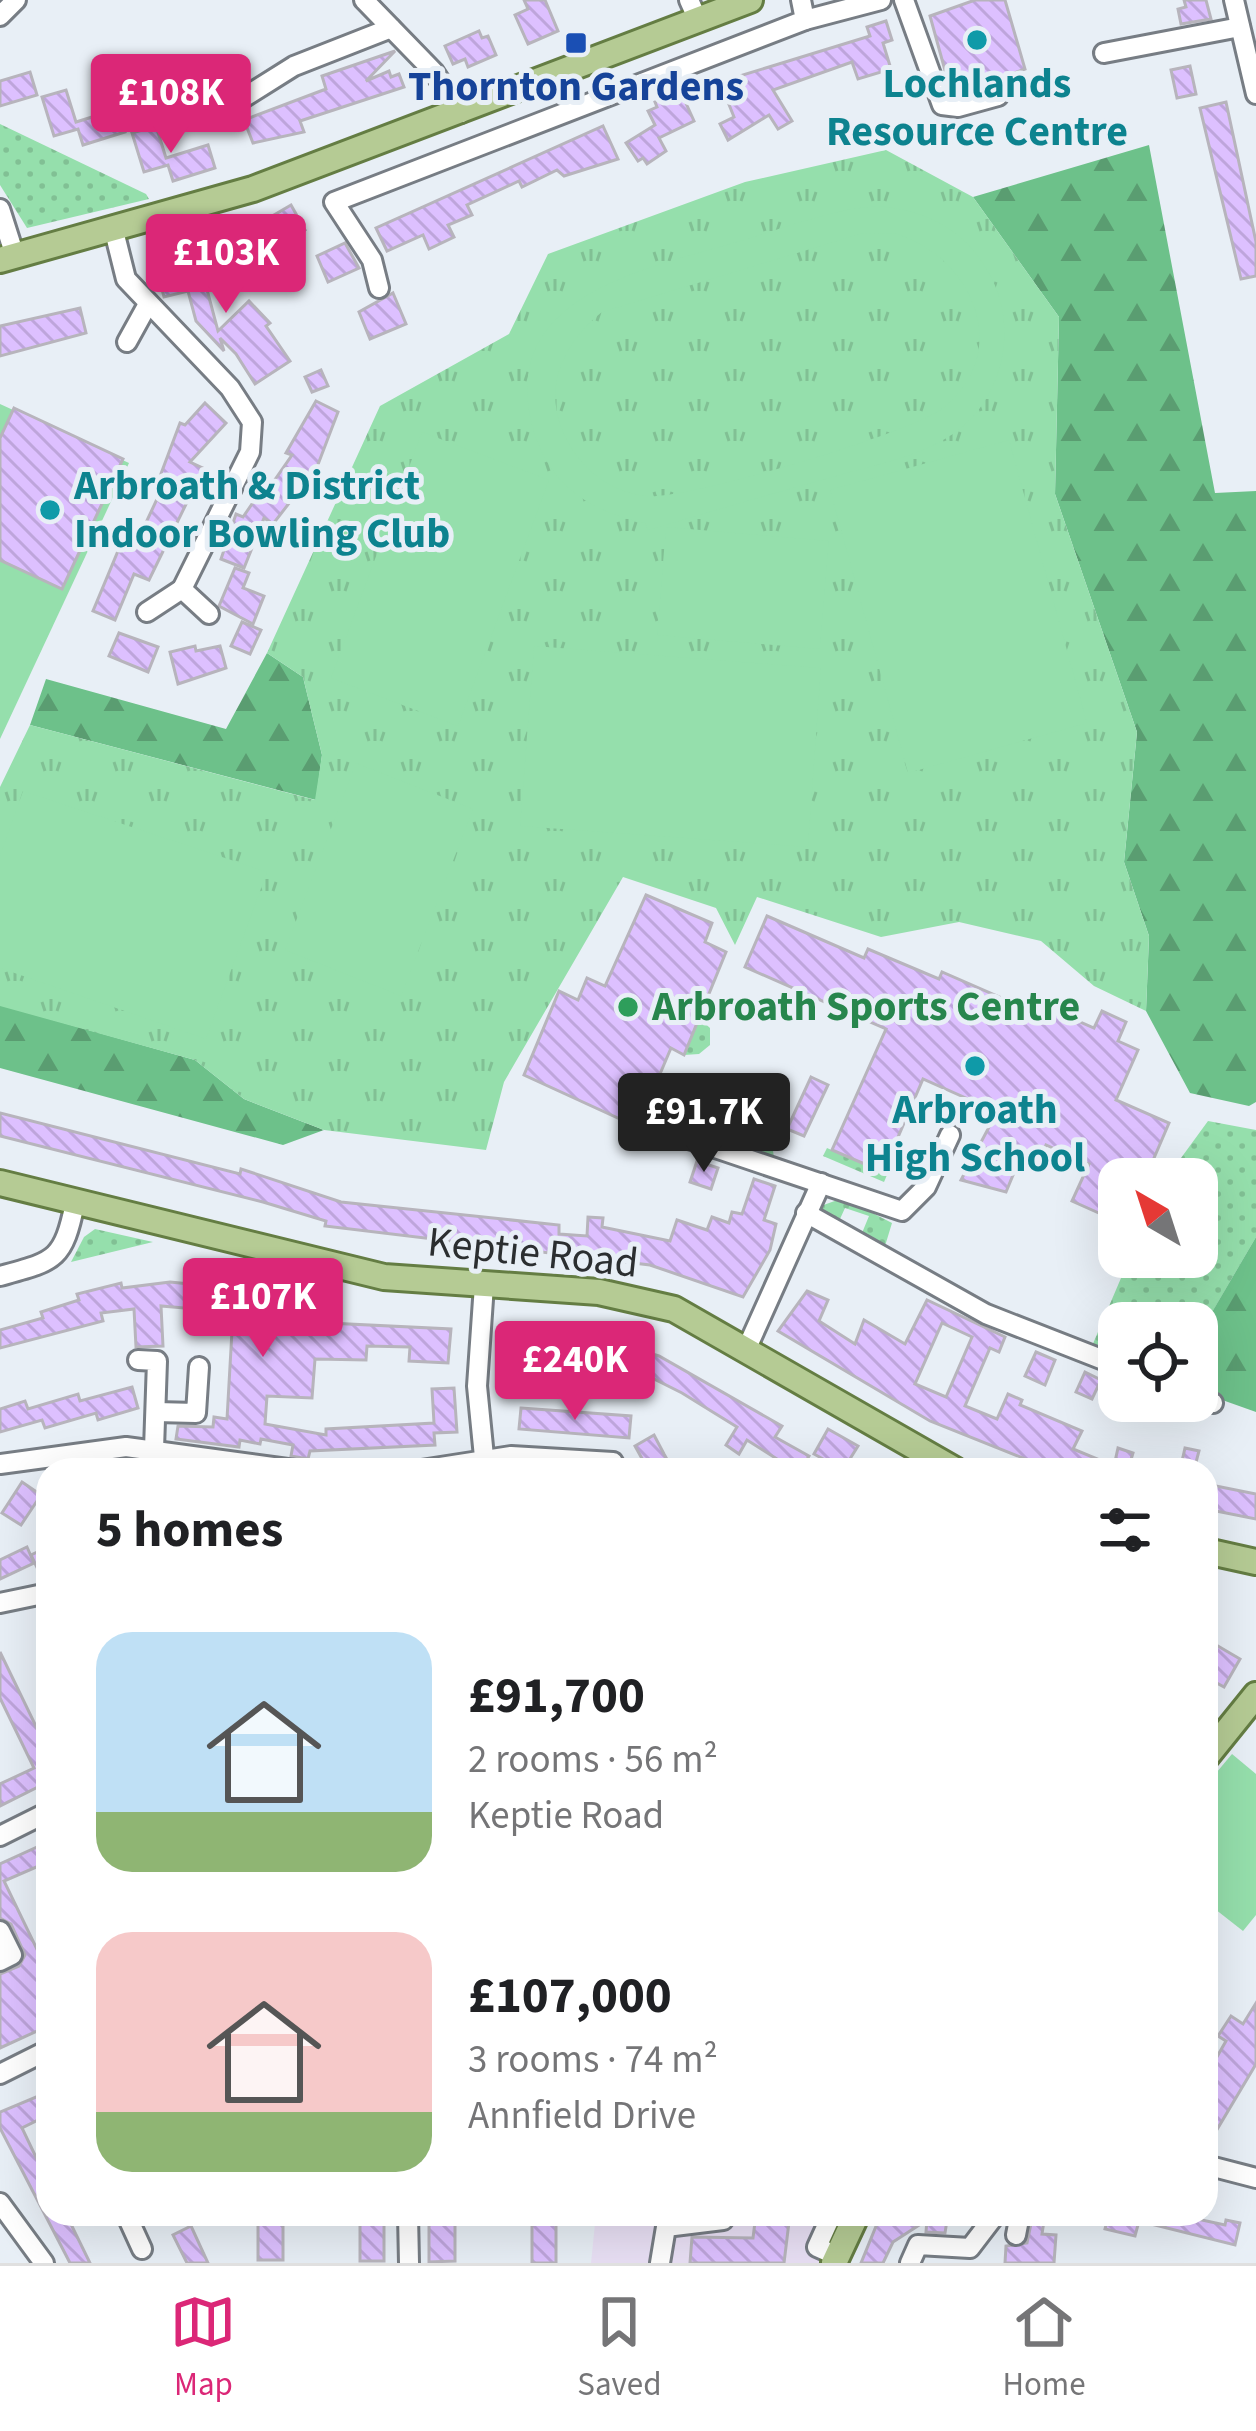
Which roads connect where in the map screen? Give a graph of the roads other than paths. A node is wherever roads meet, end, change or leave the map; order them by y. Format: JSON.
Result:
{"nodes":[{"id":1,"x":16,"y":0,"type":"edge"},
{"id":2,"x":364,"y":0,"type":"edge"},
{"id":3,"x":749,"y":0,"type":"edge"},
{"id":4,"x":801,"y":0,"type":"edge"},
{"id":5,"x":881,"y":0,"type":"edge"},
{"id":6,"x":904,"y":0,"type":"edge"},
{"id":7,"x":1234,"y":0,"type":"edge"},
{"id":8,"x":693,"y":9,"type":"edge"},
{"id":9,"x":0,"y":16,"type":"edge"},
{"id":10,"x":805,"y":20,"type":"junction"},
{"id":11,"x":391,"y":28,"type":"junction"},
{"id":12,"x":1246,"y":29,"type":"edge"},
{"id":13,"x":1105,"y":53,"type":"dead end"},
{"id":14,"x":1256,"y":94,"type":"edge"},
{"id":15,"x":998,"y":96,"type":"dead end"},
{"id":16,"x":235,"y":103,"type":"dead end"},
{"id":17,"x":461,"y":113,"type":"junction"},
{"id":18,"x":404,"y":136,"type":"junction"},
{"id":19,"x":416,"y":169,"type":"junction"},
{"id":20,"x":0,"y":209,"type":"edge"},
{"id":21,"x":114,"y":231,"type":"junction"},
{"id":22,"x":7,"y":258,"type":"edge"},
{"id":23,"x":379,"y":288,"type":"dead end"},
{"id":24,"x":148,"y":304,"type":"junction"},
{"id":25,"x":128,"y":342,"type":"dead end"},
{"id":26,"x":182,"y":589,"type":"junction"},
{"id":27,"x":147,"y":612,"type":"dead end"},
{"id":28,"x":208,"y":614,"type":"dead end"},
{"id":29,"x":647,"y":1125,"type":"dead end"},
{"id":30,"x":950,"y":1135,"type":"dead end"},
{"id":31,"x":821,"y":1183,"type":"junction"},
{"id":32,"x":0,"y":1184,"type":"edge"},
{"id":33,"x":75,"y":1203,"type":"junction"},
{"id":34,"x":806,"y":1214,"type":"junction"},
{"id":35,"x":0,"y":1276,"type":"edge"},
{"id":36,"x":484,"y":1285,"type":"junction"},
{"id":37,"x":746,"y":1350,"type":"junction"},
{"id":38,"x":1098,"y":1358,"type":"edge"},
{"id":39,"x":138,"y":1360,"type":"dead end"},
{"id":40,"x":199,"y":1367,"type":"dead end"},
{"id":41,"x":156,"y":1412,"type":"junction"},
{"id":42,"x":154,"y":1449,"type":"junction"},
{"id":43,"x":484,"y":1457,"type":"junction"},
{"id":44,"x":215,"y":1458,"type":"edge"},
{"id":45,"x":479,"y":1458,"type":"edge"},
{"id":46,"x":510,"y":1458,"type":"edge"},
{"id":47,"x":934,"y":1458,"type":"edge"},
{"id":48,"x":0,"y":1464,"type":"edge"},
{"id":49,"x":1218,"y":1554,"type":"edge"},
{"id":50,"x":1256,"y":1562,"type":"edge"},
{"id":51,"x":36,"y":1596,"type":"edge"},
{"id":52,"x":0,"y":1604,"type":"edge"},
{"id":53,"x":1256,"y":1695,"type":"edge"},
{"id":54,"x":1218,"y":1742,"type":"edge"},
{"id":55,"x":36,"y":1818,"type":"edge"},
{"id":56,"x":0,"y":1835,"type":"edge"},
{"id":57,"x":0,"y":1931,"type":"edge"},
{"id":58,"x":0,"y":1961,"type":"edge"},
{"id":59,"x":36,"y":2056,"type":"edge"},
{"id":60,"x":0,"y":2074,"type":"edge"},
{"id":61,"x":1218,"y":2168,"type":"edge"},
{"id":62,"x":1256,"y":2178,"type":"edge"},
{"id":63,"x":0,"y":2203,"type":"edge"},
{"id":64,"x":131,"y":2226,"type":"edge"},
{"id":65,"x":408,"y":2226,"type":"edge"},
{"id":66,"x":680,"y":2226,"type":"edge"},
{"id":67,"x":849,"y":2226,"type":"edge"},
{"id":68,"x":987,"y":2226,"type":"edge"},
{"id":69,"x":1018,"y":2226,"type":"edge"},
{"id":70,"x":1016,"y":2235,"type":"dead end"},
{"id":71,"x":142,"y":2249,"type":"dead end"},
{"id":72,"x":829,"y":2255,"type":"edge"},
{"id":73,"x":44,"y":2263,"type":"edge"},
{"id":74,"x":409,"y":2263,"type":"edge"},
{"id":75,"x":660,"y":2263,"type":"edge"},
{"id":76,"x":801,"y":2263,"type":"edge"},
{"id":77,"x":910,"y":2263,"type":"edge"}],
"edges":[{"from":1,"to":9,"type":"street"},
{"from":2,"to":11,"type":"street"},
{"from":3,"to":8,"type":"main road"},
{"from":4,"to":10,"type":"street"},
{"from":5,"to":10,"type":"street"},
{"from":6,"to":15,"type":"street"},
{"from":7,"to":12,"type":"street"},
{"from":8,"to":17,"type":"main road"},
{"from":10,"to":19,"type":"street"},
{"from":11,"to":16,"type":"street"},
{"from":11,"to":17,"type":"street"},
{"from":12,"to":13,"type":"street"},
{"from":12,"to":14,"type":"street"},
{"from":17,"to":18,"type":"main road"},
{"from":18,"to":19,"type":"street"},
{"from":18,"to":21,"type":"main road"},
{"from":19,"to":23,"type":"street"},
{"from":20,"to":22,"type":"street"},
{"from":21,"to":22,"type":"main road"},
{"from":21,"to":24,"type":"street"},
{"from":24,"to":25,"type":"street"},
{"from":24,"to":26,"type":"street"},
{"from":26,"to":27,"type":"street"},
{"from":26,"to":28,"type":"street"},
{"from":29,"to":31,"type":"street"},
{"from":30,"to":31,"type":"street"},
{"from":31,"to":34,"type":"street"},
{"from":32,"to":33,"type":"main road","name":"Keptie Road"},
{"from":33,"to":35,"type":"street"},
{"from":33,"to":36,"type":"main road","name":"Keptie Road"},
{"from":34,"to":37,"type":"street"},
{"from":34,"to":38,"type":"street"},
{"from":36,"to":37,"type":"main road","name":"Keptie Road"},
{"from":36,"to":43,"type":"street"},
{"from":37,"to":47,"type":"main road","name":"Keptie Road"},
{"from":39,"to":41,"type":"street"},
{"from":40,"to":41,"type":"street"},
{"from":41,"to":42,"type":"street"},
{"from":42,"to":44,"type":"street"},
{"from":42,"to":48,"type":"street"},
{"from":43,"to":45,"type":"street"},
{"from":43,"to":46,"type":"street"},
{"from":49,"to":50,"type":"main road"},
{"from":51,"to":52,"type":"street"},
{"from":53,"to":54,"type":"main road"},
{"from":55,"to":56,"type":"street"},
{"from":57,"to":58,"type":"street"},
{"from":59,"to":60,"type":"street"},
{"from":61,"to":62,"type":"street"},
{"from":63,"to":73,"type":"street"},
{"from":64,"to":71,"type":"street"},
{"from":65,"to":74,"type":"street"},
{"from":66,"to":75,"type":"street"},
{"from":67,"to":72,"type":"main road"},
{"from":68,"to":77,"type":"street"},
{"from":69,"to":70,"type":"street"},
{"from":72,"to":76,"type":"street"}]}
